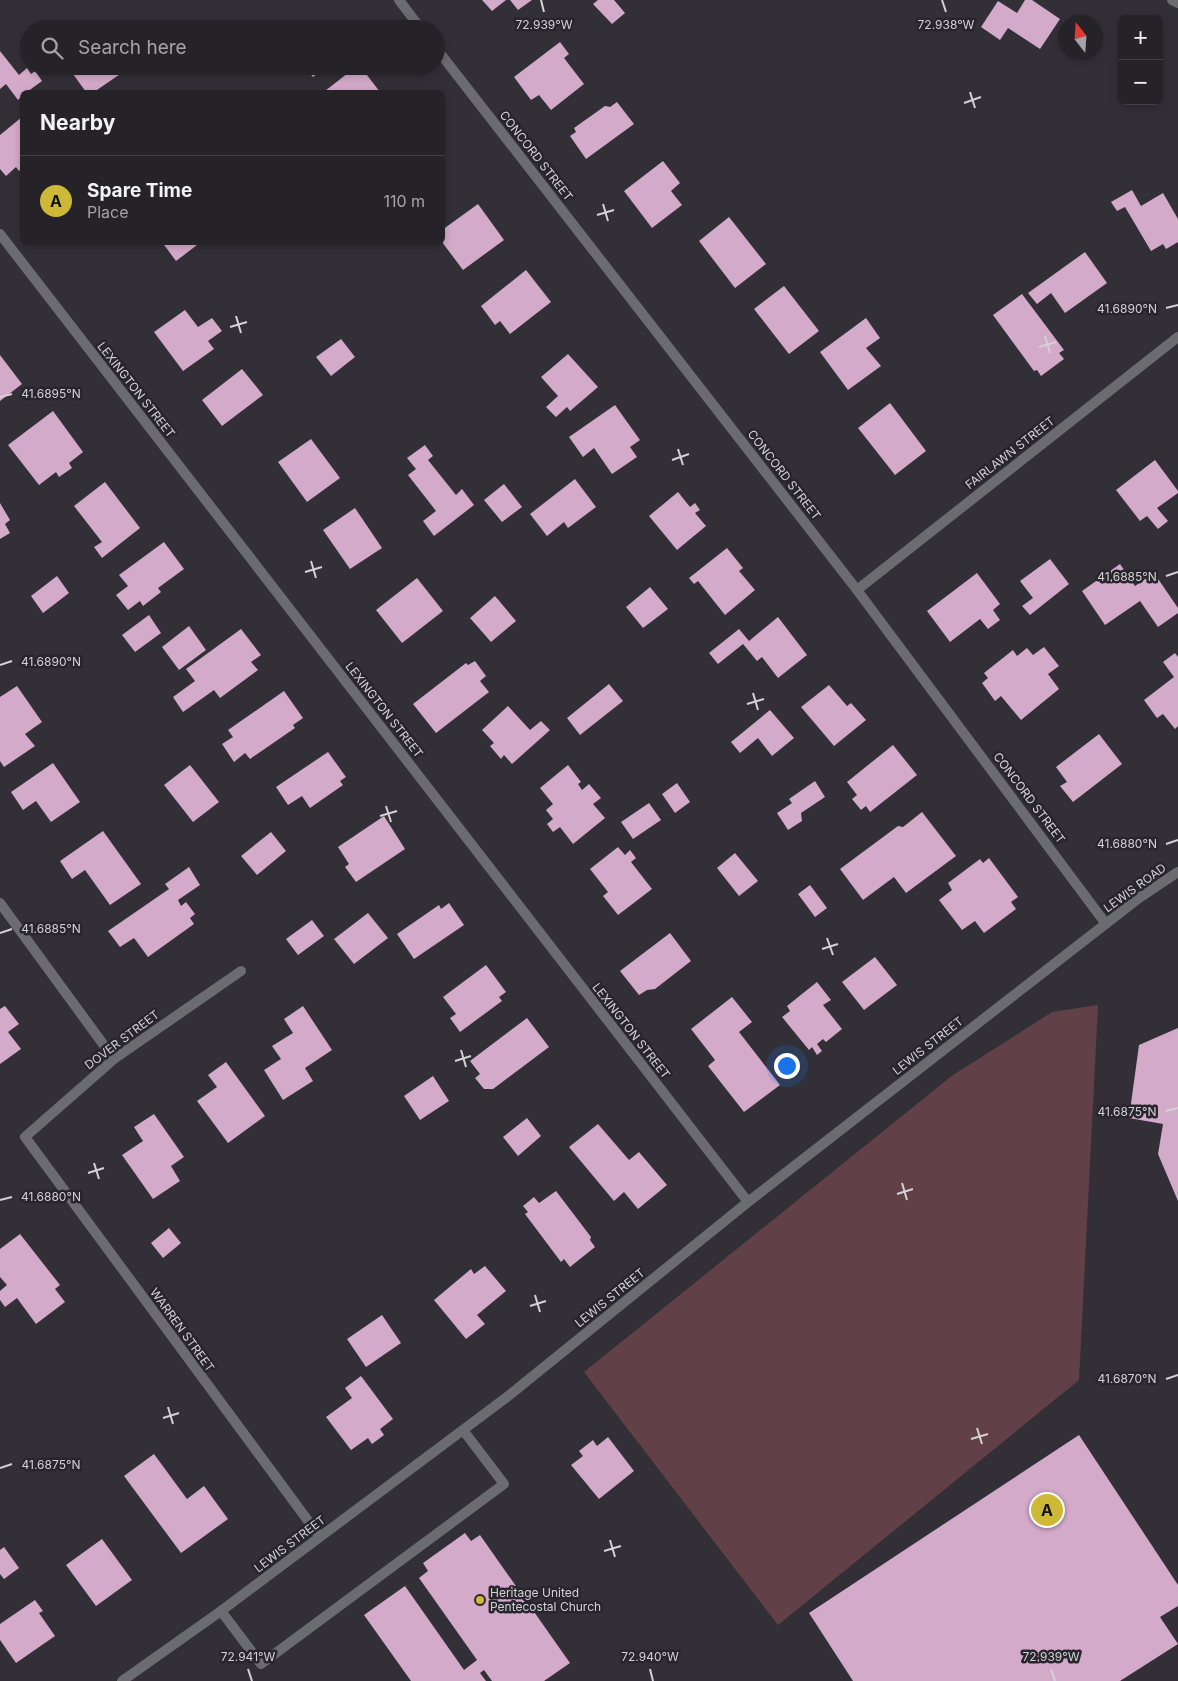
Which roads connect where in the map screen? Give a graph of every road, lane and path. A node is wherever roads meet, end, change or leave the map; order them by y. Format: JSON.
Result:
{"nodes":[{"id":1,"x":399,"y":0,"type":"edge"},
{"id":2,"x":1172,"y":0,"type":"edge"},
{"id":3,"x":1178,"y":3,"type":"edge"},
{"id":4,"x":415,"y":20,"type":"edge"},
{"id":5,"x":445,"y":60,"type":"edge"},
{"id":6,"x":0,"y":234,"type":"edge"},
{"id":7,"x":1178,"y":337,"type":"edge"},
{"id":8,"x":857,"y":590,"type":"junction"},
{"id":9,"x":1178,"y":872,"type":"edge"},
{"id":10,"x":0,"y":903,"type":"edge"},
{"id":11,"x":1106,"y":924,"type":"junction"},
{"id":12,"x":241,"y":971,"type":"dead end"},
{"id":13,"x":114,"y":1059,"type":"junction"},
{"id":14,"x":25,"y":1137,"type":"joint"},
{"id":15,"x":748,"y":1202,"type":"junction"},
{"id":16,"x":464,"y":1430,"type":"junction"},
{"id":17,"x":320,"y":1537,"type":"junction"},
{"id":18,"x":221,"y":1611,"type":"junction"},
{"id":19,"x":122,"y":1681,"type":"edge"}],
"edges":[{"from":1,"to":4,"type":"street"},
{"from":2,"to":3,"type":"street"},
{"from":5,"to":8,"type":"street","name":"CONCORD STREET"},
{"from":6,"to":15,"type":"street","name":"LEXINGTON STREET"},
{"from":7,"to":8,"type":"street","name":"FAIRLAWN STREET"},
{"from":8,"to":11,"type":"street","name":"CONCORD STREET"},
{"from":9,"to":11,"type":"street","name":"LEWIS ROAD"},
{"from":10,"to":13,"type":"street"},
{"from":11,"to":15,"type":"street","name":"LEWIS STREET"},
{"from":12,"to":13,"type":"street","name":"DOVER STREET"},
{"from":13,"to":14,"type":"street","name":"DOVER STREET"},
{"from":14,"to":17,"type":"street","name":"WARREN STREET"},
{"from":15,"to":16,"type":"street","name":"LEWIS STREET"},
{"from":16,"to":17,"type":"street","name":"LEWIS STREET"},
{"from":16,"to":18,"type":"street"},
{"from":17,"to":18,"type":"street","name":"LEWIS STREET"},
{"from":18,"to":19,"type":"street","name":"LEWIS STREET"}]}
